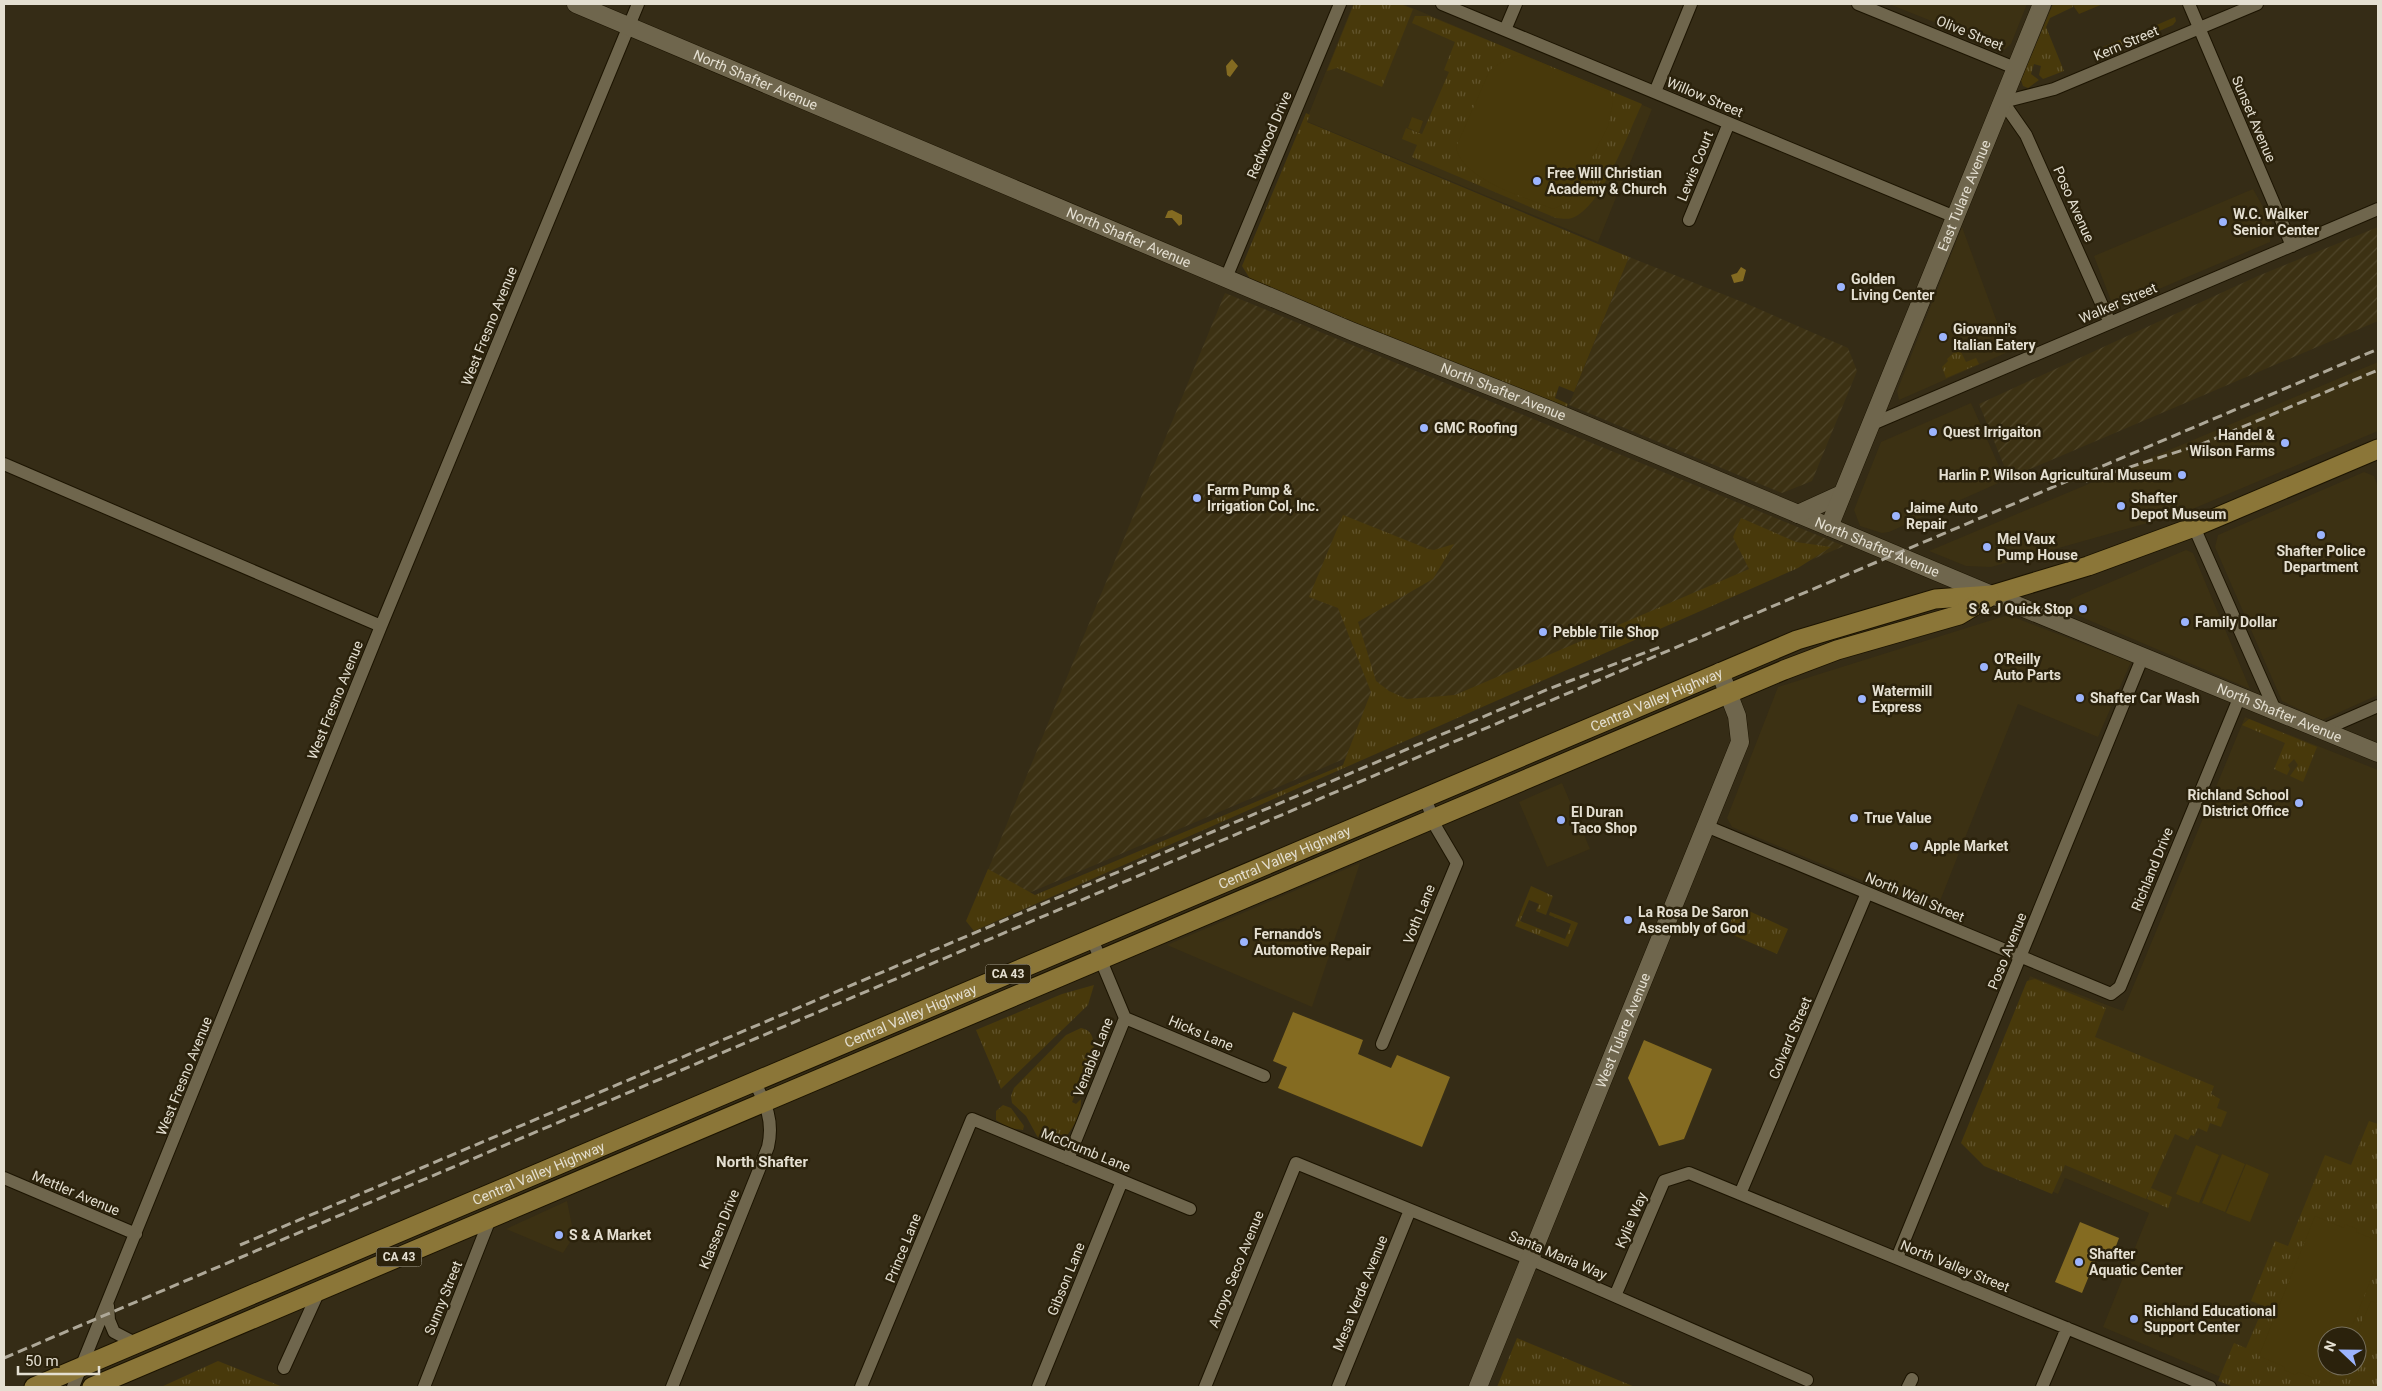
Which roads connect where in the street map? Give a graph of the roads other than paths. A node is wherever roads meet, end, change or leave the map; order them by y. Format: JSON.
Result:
{"nodes":[{"id":1,"x":576,"y":4,"type":"edge"},
{"id":2,"x":638,"y":4,"type":"edge"},
{"id":3,"x":1340,"y":4,"type":"edge"},
{"id":4,"x":1442,"y":4,"type":"edge"},
{"id":5,"x":1516,"y":4,"type":"edge"},
{"id":6,"x":1691,"y":4,"type":"edge"},
{"id":7,"x":1858,"y":4,"type":"edge"},
{"id":8,"x":2042,"y":4,"type":"edge"},
{"id":9,"x":2189,"y":4,"type":"edge"},
{"id":10,"x":2257,"y":4,"type":"edge"},
{"id":11,"x":629,"y":26,"type":"junction"},
{"id":12,"x":2199,"y":28,"type":"junction"},
{"id":13,"x":1505,"y":30,"type":"junction"},
{"id":14,"x":2015,"y":68,"type":"junction"},
{"id":15,"x":1655,"y":92,"type":"junction"},
{"id":16,"x":2003,"y":102,"type":"junction"},
{"id":17,"x":1729,"y":123,"type":"junction"},
{"id":18,"x":2378,"y":209,"type":"edge"},
{"id":19,"x":1955,"y":217,"type":"junction"},
{"id":20,"x":1690,"y":220,"type":"dead end"},
{"id":21,"x":2292,"y":246,"type":"junction"},
{"id":22,"x":1226,"y":278,"type":"junction"},
{"id":23,"x":2110,"y":323,"type":"junction"},
{"id":24,"x":1870,"y":425,"type":"junction"},
{"id":25,"x":2378,"y":449,"type":"edge"},
{"id":26,"x":4,"y":464,"type":"edge"},
{"id":27,"x":1842,"y":494,"type":"junction"},
{"id":28,"x":1798,"y":514,"type":"junction"},
{"id":29,"x":1829,"y":527,"type":"junction"},
{"id":30,"x":2194,"y":527,"type":"junction"},
{"id":31,"x":1992,"y":595,"type":"junction"},
{"id":32,"x":381,"y":626,"type":"junction"},
{"id":33,"x":2143,"y":656,"type":"junction"},
{"id":34,"x":1720,"y":672,"type":"junction"},
{"id":35,"x":1729,"y":694,"type":"junction"},
{"id":36,"x":2240,"y":696,"type":"junction"},
{"id":37,"x":2378,"y":706,"type":"edge"},
{"id":38,"x":2275,"y":710,"type":"junction"},
{"id":39,"x":2323,"y":730,"type":"junction"},
{"id":40,"x":2378,"y":753,"type":"edge"},
{"id":41,"x":1425,"y":798,"type":"junction"},
{"id":42,"x":1433,"y":819,"type":"junction"},
{"id":43,"x":1706,"y":826,"type":"junction"},
{"id":44,"x":1867,"y":893,"type":"junction"},
{"id":45,"x":1092,"y":939,"type":"junction"},
{"id":46,"x":2020,"y":957,"type":"junction"},
{"id":47,"x":1100,"y":960,"type":"junction"},
{"id":48,"x":2111,"y":994,"type":"joint"},
{"id":49,"x":1125,"y":1018,"type":"junction"},
{"id":50,"x":1382,"y":1044,"type":"dead end"},
{"id":51,"x":1264,"y":1076,"type":"dead end"},
{"id":52,"x":754,"y":1081,"type":"junction"},
{"id":53,"x":764,"y":1102,"type":"junction"},
{"id":54,"x":972,"y":1119,"type":"joint"},
{"id":55,"x":1068,"y":1159,"type":"junction"},
{"id":56,"x":1296,"y":1163,"type":"joint"},
{"id":57,"x":1689,"y":1173,"type":"joint"},
{"id":58,"x":4,"y":1178,"type":"edge"},
{"id":59,"x":1122,"y":1181,"type":"junction"},
{"id":60,"x":1740,"y":1194,"type":"junction"},
{"id":61,"x":1190,"y":1209,"type":"dead end"},
{"id":62,"x":1410,"y":1210,"type":"junction"},
{"id":63,"x":490,"y":1219,"type":"junction"},
{"id":64,"x":136,"y":1234,"type":"junction"},
{"id":65,"x":1897,"y":1258,"type":"junction"},
{"id":66,"x":1530,"y":1259,"type":"junction"},
{"id":67,"x":319,"y":1291,"type":"junction"},
{"id":68,"x":1615,"y":1296,"type":"junction"},
{"id":69,"x":108,"y":1304,"type":"junction"},
{"id":70,"x":2067,"y":1328,"type":"junction"},
{"id":71,"x":137,"y":1344,"type":"junction"},
{"id":72,"x":82,"y":1367,"type":"junction"},
{"id":73,"x":284,"y":1368,"type":"dead end"},
{"id":74,"x":1807,"y":1380,"type":"dead end"},
{"id":75,"x":2182,"y":1382,"type":"edge"},
{"id":76,"x":34,"y":1387,"type":"edge"},
{"id":77,"x":73,"y":1387,"type":"edge"},
{"id":78,"x":92,"y":1387,"type":"edge"},
{"id":79,"x":424,"y":1387,"type":"edge"},
{"id":80,"x":672,"y":1387,"type":"edge"},
{"id":81,"x":861,"y":1387,"type":"edge"},
{"id":82,"x":1038,"y":1387,"type":"edge"},
{"id":83,"x":1204,"y":1387,"type":"edge"},
{"id":84,"x":1338,"y":1387,"type":"edge"},
{"id":85,"x":1478,"y":1387,"type":"edge"},
{"id":86,"x":2042,"y":1387,"type":"edge"},
{"id":87,"x":2210,"y":1387,"type":"edge"}],
"edges":[{"from":1,"to":11,"type":"main road","name":"North Shafter Avenue"},
{"from":2,"to":11,"type":"street","name":"West Fresno Avenue"},
{"from":3,"to":22,"type":"street","name":"Redwood Drive"},
{"from":4,"to":13,"type":"street","name":"Willow Street"},
{"from":5,"to":13,"type":"street"},
{"from":6,"to":15,"type":"street"},
{"from":7,"to":14,"type":"street","name":"Olive Street"},
{"from":8,"to":14,"type":"main road","name":"East Tulare Avenue"},
{"from":9,"to":12,"type":"street","name":"Sunset Avenue"},
{"from":10,"to":12,"type":"street","name":"Kern Street"},
{"from":11,"to":22,"type":"main road","name":"North Shafter Avenue"},
{"from":11,"to":32,"type":"street","name":"West Fresno Avenue"},
{"from":12,"to":16,"type":"street","name":"Kern Street"},
{"from":12,"to":21,"type":"street","name":"Sunset Avenue"},
{"from":13,"to":15,"type":"street","name":"Willow Street"},
{"from":14,"to":16,"type":"main road","name":"East Tulare Avenue"},
{"from":15,"to":17,"type":"street","name":"Willow Street"},
{"from":16,"to":19,"type":"main road","name":"East Tulare Avenue"},
{"from":16,"to":23,"type":"street","name":"Poso Avenue"},
{"from":17,"to":19,"type":"street","name":"Willow Street"},
{"from":17,"to":20,"type":"street","name":"Lewis Court"},
{"from":18,"to":21,"type":"street","name":"Walker Street"},
{"from":19,"to":24,"type":"main road","name":"East Tulare Avenue"},
{"from":21,"to":23,"type":"street","name":"Walker Street"},
{"from":22,"to":28,"type":"main road","name":"North Shafter Avenue"},
{"from":23,"to":24,"type":"street","name":"Walker Street"},
{"from":24,"to":27,"type":"main road","name":"East Tulare Avenue"},
{"from":25,"to":30,"type":"main road","name":"Central Valley Highway","number":"CA 43"},
{"from":26,"to":32,"type":"street"},
{"from":27,"to":28,"type":"main road"},
{"from":27,"to":29,"type":"main road","name":"East Tulare Avenue"},
{"from":28,"to":29,"type":"main road","name":"North Shafter Avenue"},
{"from":29,"to":31,"type":"main road","name":"North Shafter Avenue"},
{"from":30,"to":31,"type":"main road","name":"Central Valley Highway","number":"CA 43"},
{"from":30,"to":38,"type":"street"},
{"from":31,"to":33,"type":"main road","name":"North Shafter Avenue"},
{"from":31,"to":34,"type":"main road","name":"Central Valley Highway","number":"CA 43"},
{"from":31,"to":35,"type":"main road","name":"Central Valley Highway","number":"CA 43"},
{"from":32,"to":64,"type":"street","name":"West Fresno Avenue"},
{"from":33,"to":36,"type":"main road","name":"North Shafter Avenue"},
{"from":33,"to":46,"type":"street","name":"Poso Avenue"},
{"from":34,"to":35,"type":"main road","name":"West Tulare Avenue"},
{"from":34,"to":41,"type":"main road","name":"Central Valley Highway","number":"CA 43"},
{"from":35,"to":42,"type":"main road","name":"Central Valley Highway","number":"CA 43"},
{"from":35,"to":43,"type":"main road","name":"West Tulare Avenue"},
{"from":36,"to":38,"type":"main road","name":"North Shafter Avenue"},
{"from":36,"to":48,"type":"street","name":"Richland Drive"},
{"from":37,"to":39,"type":"street"},
{"from":38,"to":39,"type":"main road","name":"North Shafter Avenue"},
{"from":39,"to":40,"type":"main road","name":"North Shafter Avenue"},
{"from":41,"to":42,"type":"street","name":"Voth Lane"},
{"from":41,"to":45,"type":"main road","name":"Central Valley Highway","number":"CA 43"},
{"from":42,"to":47,"type":"main road","name":"Central Valley Highway","number":"CA 43"},
{"from":42,"to":50,"type":"street","name":"Voth Lane"},
{"from":43,"to":44,"type":"street","name":"North Wall Street"},
{"from":43,"to":66,"type":"main road","name":"West Tulare Avenue"},
{"from":44,"to":46,"type":"street","name":"North Wall Street"},
{"from":44,"to":60,"type":"street","name":"Colvard Street"},
{"from":45,"to":47,"type":"street","name":"Venable Lane"},
{"from":45,"to":52,"type":"main road","name":"Central Valley Highway","number":"CA 43"},
{"from":46,"to":48,"type":"street","name":"North Wall Street"},
{"from":46,"to":65,"type":"street","name":"Poso Avenue"},
{"from":47,"to":49,"type":"street","name":"Venable Lane"},
{"from":47,"to":53,"type":"main road","name":"Central Valley Highway","number":"CA 43"},
{"from":49,"to":51,"type":"street","name":"Hicks Lane"},
{"from":49,"to":55,"type":"street","name":"Venable Lane"},
{"from":52,"to":53,"type":"street","name":"Klassen Drive"},
{"from":52,"to":71,"type":"main road","name":"Central Valley Highway","number":"CA 43"},
{"from":53,"to":63,"type":"main road","name":"Central Valley Highway","number":"CA 43"},
{"from":53,"to":80,"type":"street","name":"Klassen Drive"},
{"from":54,"to":55,"type":"street","name":"McCrumb Lane"},
{"from":54,"to":81,"type":"street","name":"Prince Lane"},
{"from":55,"to":59,"type":"street","name":"McCrumb Lane"},
{"from":56,"to":62,"type":"street","name":"Santa Maria Way"},
{"from":56,"to":83,"type":"street","name":"Arroyo Seco Avenue"},
{"from":57,"to":60,"type":"street","name":"North Valley Street"},
{"from":57,"to":68,"type":"street","name":"Kylie Way"},
{"from":58,"to":64,"type":"street","name":"Mettler Avenue"},
{"from":59,"to":61,"type":"street","name":"McCrumb Lane"},
{"from":59,"to":82,"type":"street","name":"Gibson Lane"},
{"from":60,"to":65,"type":"street","name":"North Valley Street"},
{"from":62,"to":66,"type":"street","name":"Santa Maria Way"},
{"from":62,"to":84,"type":"street","name":"Mesa Verde Avenue"},
{"from":63,"to":67,"type":"main road","name":"Central Valley Highway","number":"CA 43"},
{"from":63,"to":79,"type":"street","name":"Sunny Street"},
{"from":64,"to":69,"type":"street","name":"West Fresno Avenue"},
{"from":65,"to":70,"type":"street","name":"North Valley Street"},
{"from":66,"to":68,"type":"street","name":"Santa Maria Way"},
{"from":66,"to":85,"type":"main road","name":"West Tulare Avenue"},
{"from":67,"to":73,"type":"street"},
{"from":67,"to":78,"type":"main road","name":"Central Valley Highway","number":"CA 43"},
{"from":68,"to":74,"type":"street","name":"Santa Maria Way"},
{"from":69,"to":71,"type":"street"},
{"from":69,"to":72,"type":"street","name":"West Fresno Avenue"},
{"from":70,"to":75,"type":"street","name":"North Valley Street"},
{"from":70,"to":86,"type":"street"},
{"from":71,"to":72,"type":"main road","name":"Central Valley Highway","number":"CA 43"},
{"from":72,"to":76,"type":"main road","name":"Central Valley Highway","number":"CA 43"},
{"from":72,"to":77,"type":"street","name":"West Fresno Avenue"},
{"from":75,"to":87,"type":"street","name":"North Valley Street"}]}
